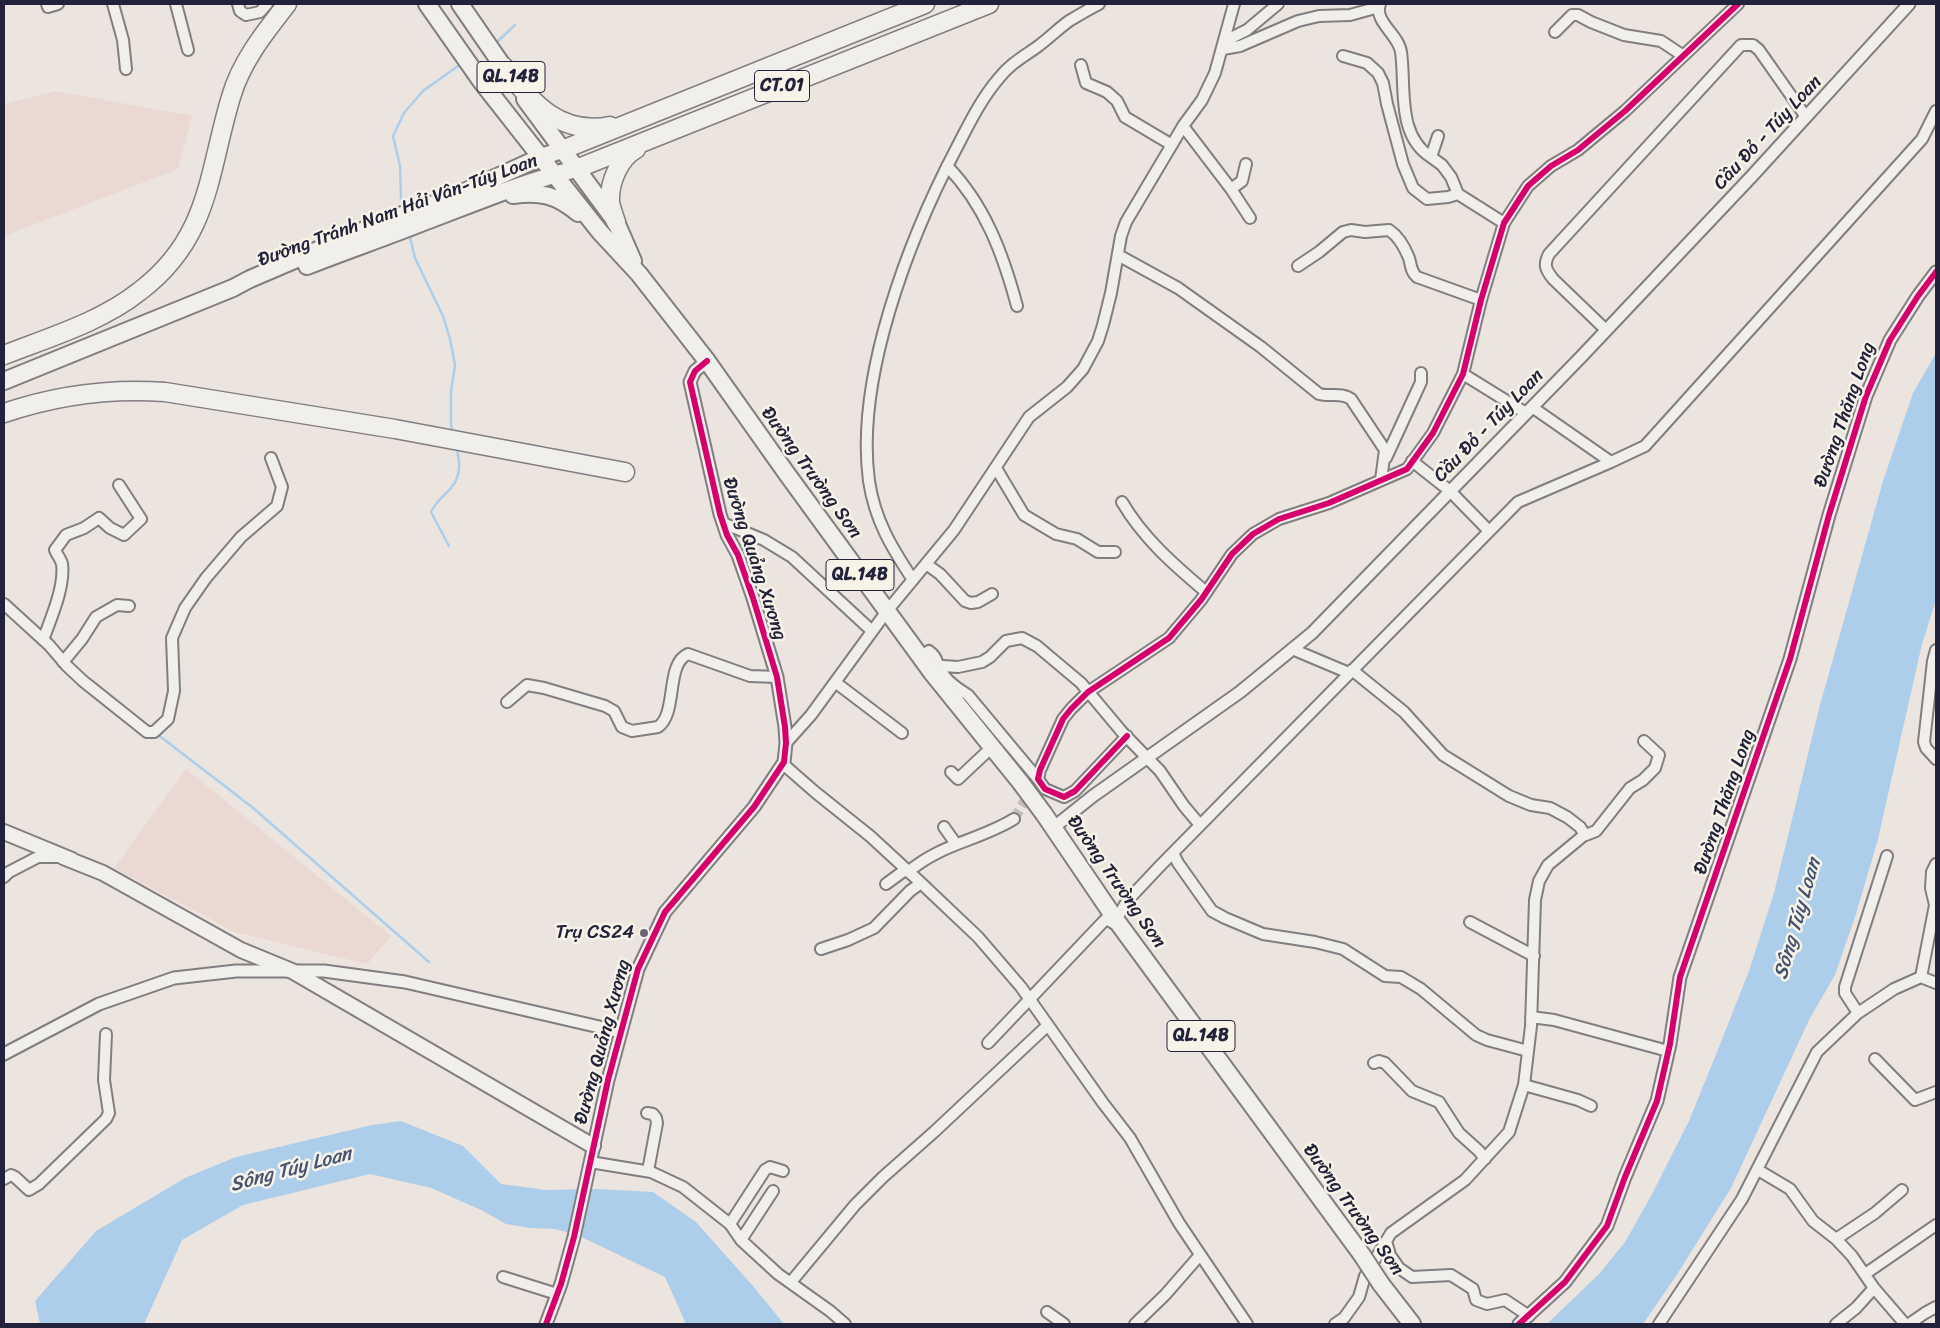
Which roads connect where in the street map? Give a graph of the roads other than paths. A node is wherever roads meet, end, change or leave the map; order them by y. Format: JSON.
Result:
{"nodes":[{"id":1,"x":47,"y":4,"type":"edge"},
{"id":2,"x":58,"y":4,"type":"edge"},
{"id":3,"x":113,"y":4,"type":"edge"},
{"id":4,"x":176,"y":4,"type":"edge"},
{"id":5,"x":238,"y":4,"type":"edge"},
{"id":6,"x":267,"y":4,"type":"edge"},
{"id":7,"x":287,"y":4,"type":"edge"},
{"id":8,"x":427,"y":4,"type":"edge"},
{"id":9,"x":460,"y":4,"type":"edge"},
{"id":10,"x":925,"y":4,"type":"edge"},
{"id":11,"x":989,"y":4,"type":"edge"},
{"id":12,"x":1099,"y":4,"type":"edge"},
{"id":13,"x":1234,"y":4,"type":"edge"},
{"id":14,"x":1278,"y":4,"type":"edge"},
{"id":15,"x":1738,"y":4,"type":"edge"},
{"id":16,"x":1910,"y":4,"type":"edge"},
{"id":17,"x":1380,"y":5,"type":"edge"},
{"id":18,"x":1555,"y":32,"type":"dead end"},
{"id":19,"x":1224,"y":45,"type":"junction"},
{"id":20,"x":188,"y":50,"type":"dead end"},
{"id":21,"x":1682,"y":55,"type":"junction"},
{"id":22,"x":1343,"y":56,"type":"dead end"},
{"id":23,"x":1081,"y":65,"type":"dead end"},
{"id":24,"x":504,"y":67,"type":"junction"},
{"id":25,"x":126,"y":69,"type":"dead end"},
{"id":26,"x":675,"y":104,"type":"junction"},
{"id":27,"x":1936,"y":111,"type":"edge"},
{"id":28,"x":1806,"y":117,"type":"junction"},
{"id":29,"x":683,"y":126,"type":"junction"},
{"id":30,"x":1183,"y":126,"type":"junction"},
{"id":31,"x":1438,"y":136,"type":"dead end"},
{"id":32,"x":1172,"y":145,"type":"junction"},
{"id":33,"x":562,"y":150,"type":"junction"},
{"id":34,"x":541,"y":157,"type":"junction"},
{"id":35,"x":1431,"y":157,"type":"junction"},
{"id":36,"x":1246,"y":164,"type":"dead end"},
{"id":37,"x":947,"y":166,"type":"junction"},
{"id":38,"x":576,"y":169,"type":"junction"},
{"id":39,"x":554,"y":174,"type":"junction"},
{"id":40,"x":1231,"y":189,"type":"junction"},
{"id":41,"x":1458,"y":194,"type":"junction"},
{"id":42,"x":455,"y":209,"type":"junction"},
{"id":43,"x":420,"y":217,"type":"junction"},
{"id":44,"x":1250,"y":218,"type":"dead end"},
{"id":45,"x":616,"y":222,"type":"junction"},
{"id":46,"x":1504,"y":223,"type":"junction"},
{"id":47,"x":600,"y":232,"type":"junction"},
{"id":48,"x":1118,"y":255,"type":"junction"},
{"id":49,"x":1298,"y":266,"type":"dead end"},
{"id":50,"x":1936,"y":272,"type":"edge"},
{"id":51,"x":639,"y":274,"type":"junction"},
{"id":52,"x":1481,"y":300,"type":"junction"},
{"id":53,"x":1017,"y":306,"type":"dead end"},
{"id":54,"x":1606,"y":330,"type":"junction"},
{"id":55,"x":4,"y":355,"type":"edge"},
{"id":56,"x":707,"y":361,"type":"junction"},
{"id":57,"x":1421,"y":372,"type":"dead end"},
{"id":58,"x":1463,"y":374,"type":"junction"},
{"id":59,"x":4,"y":381,"type":"edge"},
{"id":60,"x":1529,"y":410,"type":"junction"},
{"id":61,"x":4,"y":413,"type":"edge"},
{"id":62,"x":271,"y":458,"type":"dead end"},
{"id":63,"x":1385,"y":461,"type":"junction"},
{"id":64,"x":1412,"y":461,"type":"junction"},
{"id":65,"x":1611,"y":462,"type":"junction"},
{"id":66,"x":996,"y":468,"type":"junction"},
{"id":67,"x":622,"y":471,"type":"dead end"},
{"id":68,"x":1381,"y":480,"type":"junction"},
{"id":69,"x":118,"y":485,"type":"dead end"},
{"id":70,"x":1450,"y":491,"type":"junction"},
{"id":71,"x":1122,"y":502,"type":"dead end"},
{"id":72,"x":723,"y":523,"type":"junction"},
{"id":73,"x":1489,"y":531,"type":"junction"},
{"id":74,"x":1115,"y":552,"type":"dead end"},
{"id":75,"x":926,"y":564,"type":"junction"},
{"id":76,"x":913,"y":580,"type":"junction"},
{"id":77,"x":1206,"y":592,"type":"junction"},
{"id":78,"x":992,"y":594,"type":"dead end"},
{"id":79,"x":4,"y":604,"type":"edge"},
{"id":80,"x":129,"y":606,"type":"dead end"},
{"id":81,"x":887,"y":611,"type":"junction"},
{"id":82,"x":872,"y":631,"type":"junction"},
{"id":83,"x":43,"y":640,"type":"junction"},
{"id":84,"x":1292,"y":649,"type":"junction"},
{"id":85,"x":1936,"y":650,"type":"edge"},
{"id":86,"x":920,"y":657,"type":"junction"},
{"id":87,"x":63,"y":662,"type":"junction"},
{"id":88,"x":939,"y":668,"type":"junction"},
{"id":89,"x":1350,"y":671,"type":"junction"},
{"id":90,"x":777,"y":677,"type":"junction"},
{"id":91,"x":836,"y":682,"type":"junction"},
{"id":92,"x":1088,"y":692,"type":"junction"},
{"id":93,"x":507,"y":702,"type":"dead end"},
{"id":94,"x":902,"y":733,"type":"dead end"},
{"id":95,"x":1127,"y":736,"type":"junction"},
{"id":96,"x":1644,"y":741,"type":"dead end"},
{"id":97,"x":786,"y":743,"type":"junction"},
{"id":98,"x":992,"y":747,"type":"junction"},
{"id":99,"x":1147,"y":759,"type":"junction"},
{"id":100,"x":1936,"y":759,"type":"edge"},
{"id":101,"x":783,"y":764,"type":"junction"},
{"id":102,"x":951,"y":772,"type":"dead end"},
{"id":103,"x":1038,"y":779,"type":"junction"},
{"id":104,"x":1014,"y":819,"type":"tunnel mouth"},
{"id":105,"x":1200,"y":825,"type":"junction"},
{"id":106,"x":944,"y":827,"type":"dead end"},
{"id":107,"x":1053,"y":828,"type":"junction"},
{"id":108,"x":4,"y":832,"type":"edge"},
{"id":109,"x":1585,"y":835,"type":"junction"},
{"id":110,"x":956,"y":844,"type":"junction"},
{"id":111,"x":1173,"y":853,"type":"junction"},
{"id":112,"x":1887,"y":856,"type":"dead end"},
{"id":113,"x":63,"y":857,"type":"joint"},
{"id":114,"x":1936,"y":864,"type":"edge"},
{"id":115,"x":907,"y":871,"type":"junction"},
{"id":116,"x":103,"y":873,"type":"junction"},
{"id":117,"x":4,"y":877,"type":"edge"},
{"id":118,"x":921,"y":883,"type":"junction"},
{"id":119,"x":886,"y":884,"type":"dead end"},
{"id":120,"x":1116,"y":920,"type":"junction"},
{"id":121,"x":1470,"y":922,"type":"dead end"},
{"id":122,"x":821,"y":949,"type":"dead end"},
{"id":123,"x":1534,"y":956,"type":"junction"},
{"id":124,"x":292,"y":971,"type":"junction"},
{"id":125,"x":1921,"y":978,"type":"junction"},
{"id":126,"x":1936,"y":982,"type":"edge"},
{"id":127,"x":1030,"y":1000,"type":"junction"},
{"id":128,"x":1858,"y":1013,"type":"junction"},
{"id":129,"x":1531,"y":1017,"type":"junction"},
{"id":130,"x":1048,"y":1025,"type":"junction"},
{"id":131,"x":621,"y":1032,"type":"junction"},
{"id":132,"x":106,"y":1034,"type":"dead end"},
{"id":133,"x":988,"y":1043,"type":"dead end"},
{"id":134,"x":1528,"y":1051,"type":"junction"},
{"id":135,"x":1668,"y":1051,"type":"junction"},
{"id":136,"x":4,"y":1054,"type":"edge"},
{"id":137,"x":1875,"y":1059,"type":"dead end"},
{"id":138,"x":1374,"y":1063,"type":"dead end"},
{"id":139,"x":1524,"y":1085,"type":"junction"},
{"id":140,"x":1936,"y":1092,"type":"edge"},
{"id":141,"x":1591,"y":1106,"type":"dead end"},
{"id":142,"x":647,"y":1113,"type":"dead end"},
{"id":143,"x":593,"y":1146,"type":"junction"},
{"id":144,"x":1485,"y":1159,"type":"junction"},
{"id":145,"x":589,"y":1165,"type":"junction"},
{"id":146,"x":1758,"y":1170,"type":"junction"},
{"id":147,"x":648,"y":1171,"type":"junction"},
{"id":148,"x":783,"y":1171,"type":"dead end"},
{"id":149,"x":4,"y":1179,"type":"edge"},
{"id":150,"x":1902,"y":1190,"type":"dead end"},
{"id":151,"x":773,"y":1191,"type":"dead end"},
{"id":152,"x":730,"y":1224,"type":"junction"},
{"id":153,"x":1936,"y":1225,"type":"edge"},
{"id":154,"x":1836,"y":1239,"type":"junction"},
{"id":155,"x":741,"y":1240,"type":"junction"},
{"id":156,"x":1386,"y":1241,"type":"junction"},
{"id":157,"x":1200,"y":1255,"type":"junction"},
{"id":158,"x":1866,"y":1274,"type":"junction"},
{"id":159,"x":502,"y":1277,"type":"dead end"},
{"id":160,"x":791,"y":1282,"type":"junction"},
{"id":161,"x":1874,"y":1288,"type":"junction"},
{"id":162,"x":557,"y":1294,"type":"junction"},
{"id":163,"x":1936,"y":1307,"type":"edge"},
{"id":164,"x":1047,"y":1312,"type":"dead end"},
{"id":165,"x":1529,"y":1316,"type":"junction"},
{"id":166,"x":546,"y":1324,"type":"edge"},
{"id":167,"x":845,"y":1324,"type":"edge"},
{"id":168,"x":1064,"y":1324,"type":"edge"},
{"id":169,"x":1135,"y":1324,"type":"edge"},
{"id":170,"x":1247,"y":1324,"type":"edge"},
{"id":171,"x":1335,"y":1324,"type":"edge"},
{"id":172,"x":1412,"y":1324,"type":"edge"},
{"id":173,"x":1519,"y":1324,"type":"edge"},
{"id":174,"x":1659,"y":1324,"type":"edge"},
{"id":175,"x":1836,"y":1324,"type":"edge"},
{"id":176,"x":1905,"y":1324,"type":"edge"},
{"id":177,"x":1909,"y":1324,"type":"edge"}],
"edges":[{"from":1,"to":2,"type":"street"},
{"from":3,"to":25,"type":"street"},
{"from":4,"to":20,"type":"street"},
{"from":5,"to":6,"type":"street"},
{"from":7,"to":55,"type":"highway"},
{"from":8,"to":34,"type":"highway","name":"Đường Trường Sơn","number":"QL.14B"},
{"from":9,"to":24,"type":"highway","name":"Đường Trường Sơn","number":"QL.14B"},
{"from":10,"to":26,"type":"highway","number":"CT.01"},
{"from":11,"to":29,"type":"highway","number":"CT.01"},
{"from":12,"to":37,"type":"street"},
{"from":13,"to":19,"type":"street"},
{"from":14,"to":19,"type":"street"},
{"from":15,"to":21,"type":"street"},
{"from":16,"to":28,"type":"street","name":"Cầu Đỏ - Túy Loan"},
{"from":17,"to":19,"type":"street"},
{"from":17,"to":35,"type":"street"},
{"from":18,"to":21,"type":"street"},
{"from":19,"to":30,"type":"street"},
{"from":21,"to":46,"type":"street"},
{"from":22,"to":41,"type":"street"},
{"from":23,"to":32,"type":"street"},
{"from":24,"to":26,"type":"highway"},
{"from":24,"to":33,"type":"highway","name":"Đường Trường Sơn","number":"QL.14B"},
{"from":26,"to":33,"type":"highway","number":"CT.01"},
{"from":27,"to":65,"type":"street"},
{"from":28,"to":54,"type":"street","name":"Cầu Đỏ - Túy Loan"},
{"from":28,"to":54,"type":"street"},
{"from":29,"to":38,"type":"highway","number":"CT.01"},
{"from":29,"to":45,"type":"highway"},
{"from":30,"to":32,"type":"street"},
{"from":30,"to":40,"type":"street"},
{"from":31,"to":35,"type":"street"},
{"from":32,"to":48,"type":"street"},
{"from":33,"to":34,"type":"highway","name":"Đường Tránh Nam Hải Vân-Túy Loan"},
{"from":33,"to":38,"type":"highway","name":"Đường Trường Sơn","number":"QL.14B"},
{"from":34,"to":39,"type":"highway","name":"Đường Trường Sơn","number":"QL.14B"},
{"from":34,"to":43,"type":"highway","name":"Đường Tránh Nam Hải Vân-Túy Loan"},
{"from":35,"to":41,"type":"street"},
{"from":36,"to":40,"type":"street"},
{"from":37,"to":53,"type":"street"},
{"from":37,"to":76,"type":"street"},
{"from":38,"to":39,"type":"highway","name":"Đường Tránh Nam Hải Vân-Túy Loan"},
{"from":38,"to":45,"type":"highway","name":"Đường Trường Sơn","number":"QL.14B"},
{"from":39,"to":42,"type":"highway","name":"Đường Tránh Nam Hải Vân-Túy Loan"},
{"from":39,"to":47,"type":"highway","name":"Đường Trường Sơn","number":"QL.14B"},
{"from":40,"to":44,"type":"street"},
{"from":41,"to":46,"type":"street"},
{"from":42,"to":43,"type":"highway","name":"Đường Tránh Nam Hải Vân-Túy Loan"},
{"from":42,"to":47,"type":"highway"},
{"from":43,"to":59,"type":"highway","name":"Đường Tránh Nam Hải Vân-Túy Loan"},
{"from":45,"to":51,"type":"highway","name":"Đường Trường Sơn","number":"QL.14B"},
{"from":46,"to":52,"type":"street"},
{"from":47,"to":51,"type":"highway","name":"Đường Trường Sơn","number":"QL.14B"},
{"from":48,"to":63,"type":"street"},
{"from":48,"to":66,"type":"street"},
{"from":49,"to":52,"type":"street"},
{"from":50,"to":135,"type":"street","name":"Đường Thăng Long"},
{"from":51,"to":56,"type":"highway","name":"Đường Trường Sơn","number":"QL.14B"},
{"from":52,"to":58,"type":"street"},
{"from":54,"to":60,"type":"street","name":"Cầu Đỏ - Túy Loan"},
{"from":56,"to":72,"type":"street","name":"Đường Quảng Xương"},
{"from":56,"to":81,"type":"highway","name":"Đường Trường Sơn","number":"QL.14B"},
{"from":57,"to":63,"type":"street"},
{"from":58,"to":60,"type":"street"},
{"from":58,"to":64,"type":"street"},
{"from":60,"to":65,"type":"street"},
{"from":60,"to":70,"type":"street","name":"Cầu Đỏ - Túy Loan"},
{"from":61,"to":67,"type":"highway"},
{"from":62,"to":87,"type":"street"},
{"from":63,"to":68,"type":"street"},
{"from":64,"to":68,"type":"street"},
{"from":64,"to":70,"type":"street"},
{"from":65,"to":73,"type":"street"},
{"from":66,"to":74,"type":"street"},
{"from":66,"to":75,"type":"street"},
{"from":68,"to":77,"type":"street"},
{"from":69,"to":83,"type":"street"},
{"from":70,"to":73,"type":"street"},
{"from":70,"to":84,"type":"street","name":"Cầu Đỏ - Túy Loan"},
{"from":71,"to":77,"type":"street"},
{"from":72,"to":82,"type":"street"},
{"from":72,"to":90,"type":"street","name":"Đường Quảng Xương"},
{"from":73,"to":89,"type":"street"},
{"from":75,"to":76,"type":"street"},
{"from":75,"to":78,"type":"street"},
{"from":76,"to":81,"type":"street"},
{"from":77,"to":92,"type":"street"},
{"from":79,"to":83,"type":"street"},
{"from":80,"to":87,"type":"street"},
{"from":81,"to":82,"type":"street"},
{"from":81,"to":86,"type":"highway","name":"Đường Trường Sơn","number":"QL.14B"},
{"from":82,"to":91,"type":"street"},
{"from":83,"to":87,"type":"street"},
{"from":84,"to":89,"type":"street"},
{"from":84,"to":99,"type":"street","name":"Cầu Đỏ - Túy Loan"},
{"from":85,"to":100,"type":"street"},
{"from":86,"to":88,"type":"street"},
{"from":86,"to":98,"type":"highway","name":"Đường Trường Sơn","number":"QL.14B"},
{"from":88,"to":92,"type":"street"},
{"from":88,"to":103,"type":"street"},
{"from":89,"to":105,"type":"street"},
{"from":89,"to":109,"type":"street"},
{"from":90,"to":93,"type":"street"},
{"from":90,"to":97,"type":"street","name":"Đường Quảng Xương"},
{"from":91,"to":94,"type":"street"},
{"from":91,"to":97,"type":"street"},
{"from":92,"to":95,"type":"street"},
{"from":92,"to":103,"type":"street"},
{"from":95,"to":99,"type":"street"},
{"from":95,"to":103,"type":"street"},
{"from":96,"to":109,"type":"street"},
{"from":97,"to":101,"type":"street","name":"Đường Quảng Xương"},
{"from":98,"to":102,"type":"street"},
{"from":98,"to":107,"type":"highway","name":"Đường Trường Sơn","number":"QL.14B","bridge":true},
{"from":99,"to":105,"type":"street"},
{"from":99,"to":107,"type":"street","name":"Cầu Đỏ - Túy Loan"},
{"from":101,"to":115,"type":"street"},
{"from":101,"to":131,"type":"street","name":"Đường Quảng Xương"},
{"from":104,"to":110,"type":"street"},
{"from":105,"to":111,"type":"street"},
{"from":106,"to":110,"type":"street"},
{"from":107,"to":120,"type":"highway","name":"Đường Trường Sơn","number":"QL.14B"},
{"from":108,"to":116,"type":"main road"},
{"from":109,"to":123,"type":"street"},
{"from":110,"to":115,"type":"street"},
{"from":111,"to":120,"type":"street"},
{"from":111,"to":134,"type":"street"},
{"from":112,"to":128,"type":"street"},
{"from":113,"to":116,"type":"main road"},
{"from":113,"to":117,"type":"street"},
{"from":114,"to":125,"type":"street"},
{"from":115,"to":118,"type":"street"},
{"from":115,"to":119,"type":"street"},
{"from":116,"to":124,"type":"main road"},
{"from":118,"to":122,"type":"street"},
{"from":118,"to":127,"type":"street"},
{"from":120,"to":127,"type":"street"},
{"from":120,"to":172,"type":"highway","name":"Đường Trường Sơn","number":"QL.14B","bridge":true},
{"from":121,"to":123,"type":"street"},
{"from":123,"to":129,"type":"street"},
{"from":124,"to":131,"type":"street"},
{"from":124,"to":136,"type":"street"},
{"from":124,"to":143,"type":"main road"},
{"from":125,"to":126,"type":"street"},
{"from":125,"to":128,"type":"street"},
{"from":127,"to":130,"type":"street"},
{"from":127,"to":133,"type":"street"},
{"from":128,"to":146,"type":"street"},
{"from":129,"to":134,"type":"street"},
{"from":129,"to":135,"type":"street"},
{"from":130,"to":157,"type":"street"},
{"from":130,"to":160,"type":"street"},
{"from":131,"to":143,"type":"street","name":"Đường Quảng Xương"},
{"from":132,"to":149,"type":"street"},
{"from":134,"to":139,"type":"street"},
{"from":135,"to":165,"type":"street","name":"Đường Thăng Long"},
{"from":137,"to":140,"type":"street"},
{"from":138,"to":144,"type":"street"},
{"from":139,"to":141,"type":"street"},
{"from":139,"to":144,"type":"street"},
{"from":142,"to":147,"type":"street"},
{"from":143,"to":145,"type":"street","name":"Đường Quảng Xương"},
{"from":144,"to":156,"type":"street"},
{"from":145,"to":147,"type":"street"},
{"from":145,"to":162,"type":"street","name":"Đường Quảng Xương"},
{"from":146,"to":154,"type":"street"},
{"from":146,"to":174,"type":"street"},
{"from":147,"to":152,"type":"street"},
{"from":148,"to":152,"type":"street"},
{"from":150,"to":154,"type":"street"},
{"from":151,"to":155,"type":"street"},
{"from":152,"to":155,"type":"street"},
{"from":153,"to":158,"type":"street"},
{"from":154,"to":158,"type":"street"},
{"from":155,"to":160,"type":"street"},
{"from":156,"to":165,"type":"street"},
{"from":156,"to":171,"type":"street"},
{"from":157,"to":169,"type":"street"},
{"from":157,"to":170,"type":"street"},
{"from":158,"to":161,"type":"street"},
{"from":159,"to":162,"type":"street"},
{"from":160,"to":167,"type":"street"},
{"from":161,"to":175,"type":"street"},
{"from":161,"to":176,"type":"street"},
{"from":162,"to":166,"type":"street"},
{"from":163,"to":177,"type":"street"},
{"from":164,"to":168,"type":"street"},
{"from":165,"to":173,"type":"street","name":"Đường Thăng Long"}]}
